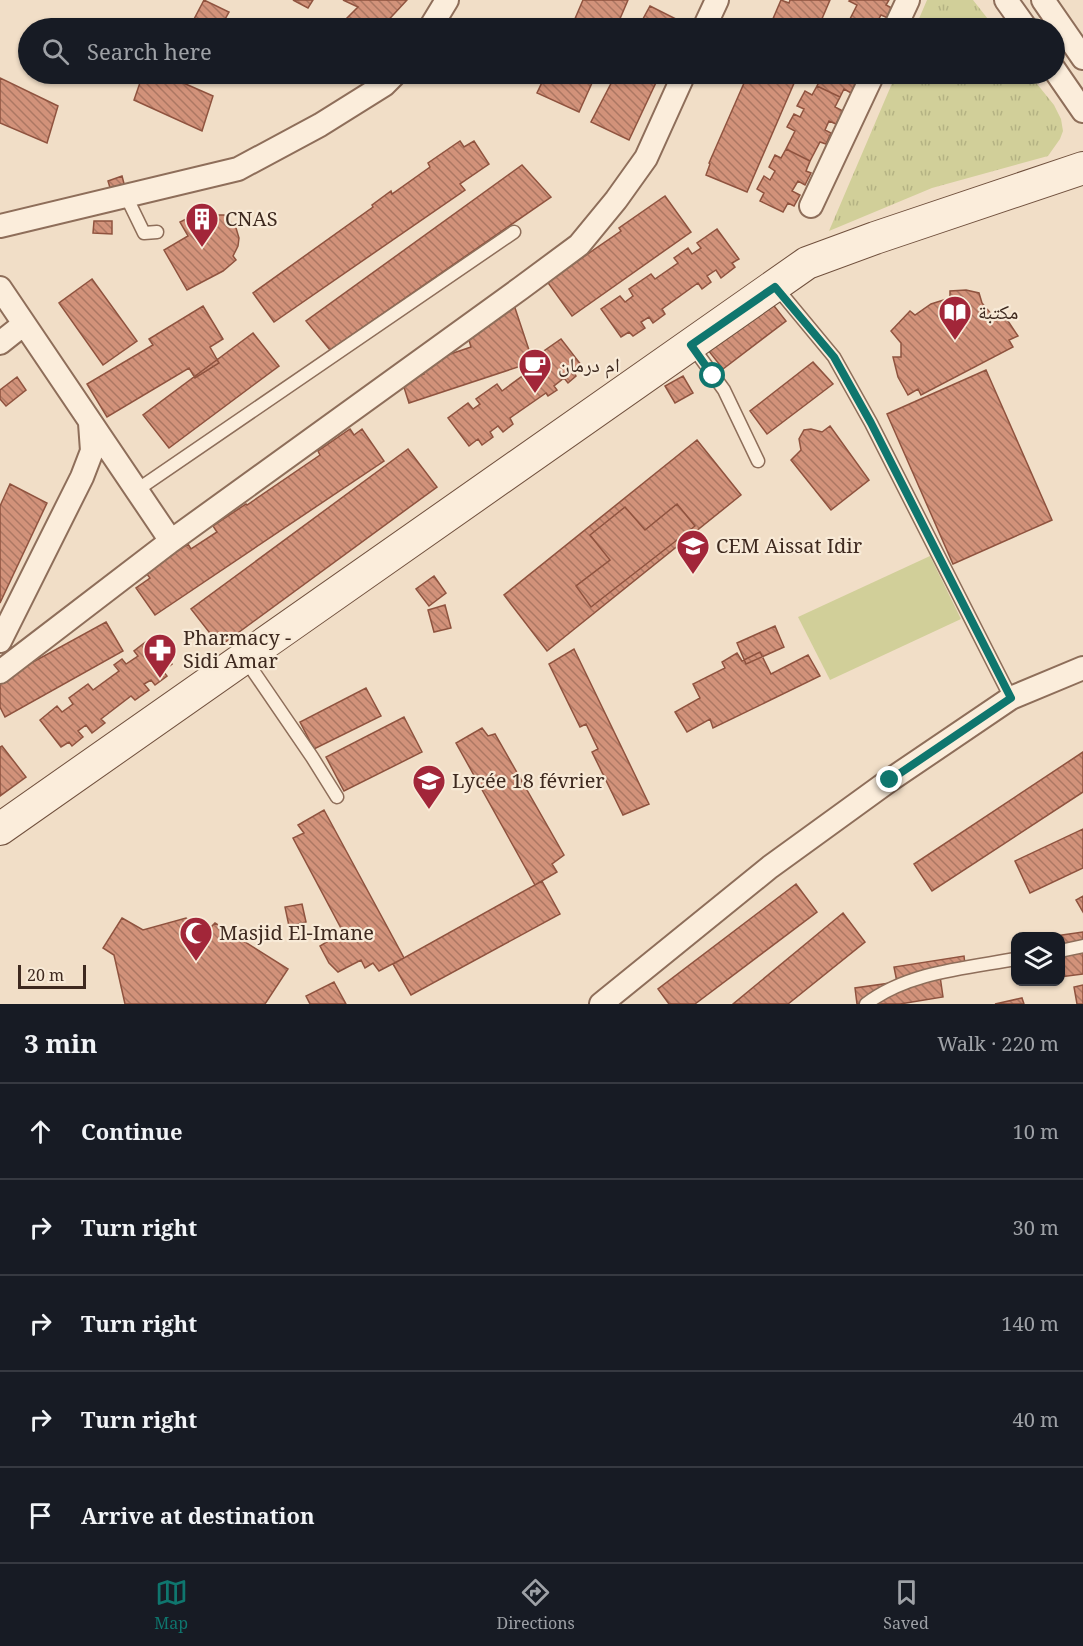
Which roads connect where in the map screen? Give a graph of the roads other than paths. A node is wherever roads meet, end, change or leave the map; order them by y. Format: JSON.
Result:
{"nodes":[{"id":1,"x":447,"y":0,"type":"edge"},
{"id":2,"x":717,"y":0,"type":"edge"},
{"id":3,"x":908,"y":0,"type":"edge"},
{"id":4,"x":1006,"y":0,"type":"edge"},
{"id":5,"x":1043,"y":0,"type":"edge"},
{"id":6,"x":436,"y":18,"type":"edge"},
{"id":7,"x":709,"y":18,"type":"edge"},
{"id":8,"x":900,"y":18,"type":"edge"},
{"id":9,"x":1019,"y":18,"type":"edge"},
{"id":10,"x":1055,"y":18,"type":"edge"},
{"id":11,"x":1065,"y":32,"type":"edge"},
{"id":12,"x":1083,"y":58,"type":"edge"},
{"id":13,"x":385,"y":84,"type":"edge"},
{"id":14,"x":679,"y":84,"type":"edge"},
{"id":15,"x":868,"y":84,"type":"edge"},
{"id":16,"x":1064,"y":84,"type":"edge"},
{"id":17,"x":1083,"y":111,"type":"edge"},
{"id":18,"x":1083,"y":168,"type":"edge"},
{"id":19,"x":126,"y":196,"type":"junction"},
{"id":20,"x":811,"y":206,"type":"dead end"},
{"id":21,"x":0,"y":226,"type":"edge"},
{"id":22,"x":156,"y":231,"type":"dead end"},
{"id":23,"x":514,"y":232,"type":"dead end"},
{"id":24,"x":775,"y":287,"type":"junction"},
{"id":25,"x":0,"y":288,"type":"edge"},
{"id":26,"x":24,"y":324,"type":"junction"},
{"id":27,"x":0,"y":343,"type":"edge"},
{"id":28,"x":691,"y":345,"type":"junction"},
{"id":29,"x":90,"y":421,"type":"junction"},
{"id":30,"x":758,"y":461,"type":"dead end"},
{"id":31,"x":137,"y":490,"type":"junction"},
{"id":32,"x":171,"y":541,"type":"junction"},
{"id":33,"x":0,"y":641,"type":"edge"},
{"id":34,"x":244,"y":658,"type":"junction"},
{"id":35,"x":1083,"y":668,"type":"edge"},
{"id":36,"x":0,"y":672,"type":"edge"},
{"id":37,"x":1011,"y":698,"type":"junction"},
{"id":38,"x":337,"y":797,"type":"dead end"},
{"id":39,"x":0,"y":829,"type":"edge"},
{"id":40,"x":1083,"y":946,"type":"edge"},
{"id":41,"x":1065,"y":950,"type":"edge"},
{"id":42,"x":1011,"y":960,"type":"edge"},
{"id":43,"x":601,"y":1004,"type":"edge"},
{"id":44,"x":866,"y":1004,"type":"edge"}],
"edges":[{"from":1,"to":6,"type":"street"},
{"from":2,"to":7,"type":"street"},
{"from":3,"to":8,"type":"street"},
{"from":4,"to":9,"type":"street"},
{"from":5,"to":10,"type":"street"},
{"from":11,"to":12,"type":"street"},
{"from":13,"to":19,"type":"street"},
{"from":14,"to":32,"type":"street"},
{"from":15,"to":20,"type":"street"},
{"from":16,"to":17,"type":"street"},
{"from":18,"to":24,"type":"street"},
{"from":19,"to":21,"type":"street"},
{"from":19,"to":22,"type":"lane"},
{"from":23,"to":31,"type":"lane"},
{"from":24,"to":28,"type":"street"},
{"from":24,"to":37,"type":"lane"},
{"from":25,"to":26,"type":"street"},
{"from":26,"to":27,"type":"street"},
{"from":26,"to":29,"type":"street"},
{"from":28,"to":30,"type":"lane"},
{"from":28,"to":34,"type":"street"},
{"from":29,"to":31,"type":"street"},
{"from":29,"to":33,"type":"street"},
{"from":31,"to":32,"type":"street"},
{"from":32,"to":36,"type":"street"},
{"from":34,"to":38,"type":"lane"},
{"from":34,"to":39,"type":"street"},
{"from":35,"to":37,"type":"street"},
{"from":37,"to":43,"type":"street"},
{"from":40,"to":41,"type":"lane"},
{"from":42,"to":44,"type":"lane"}]}
